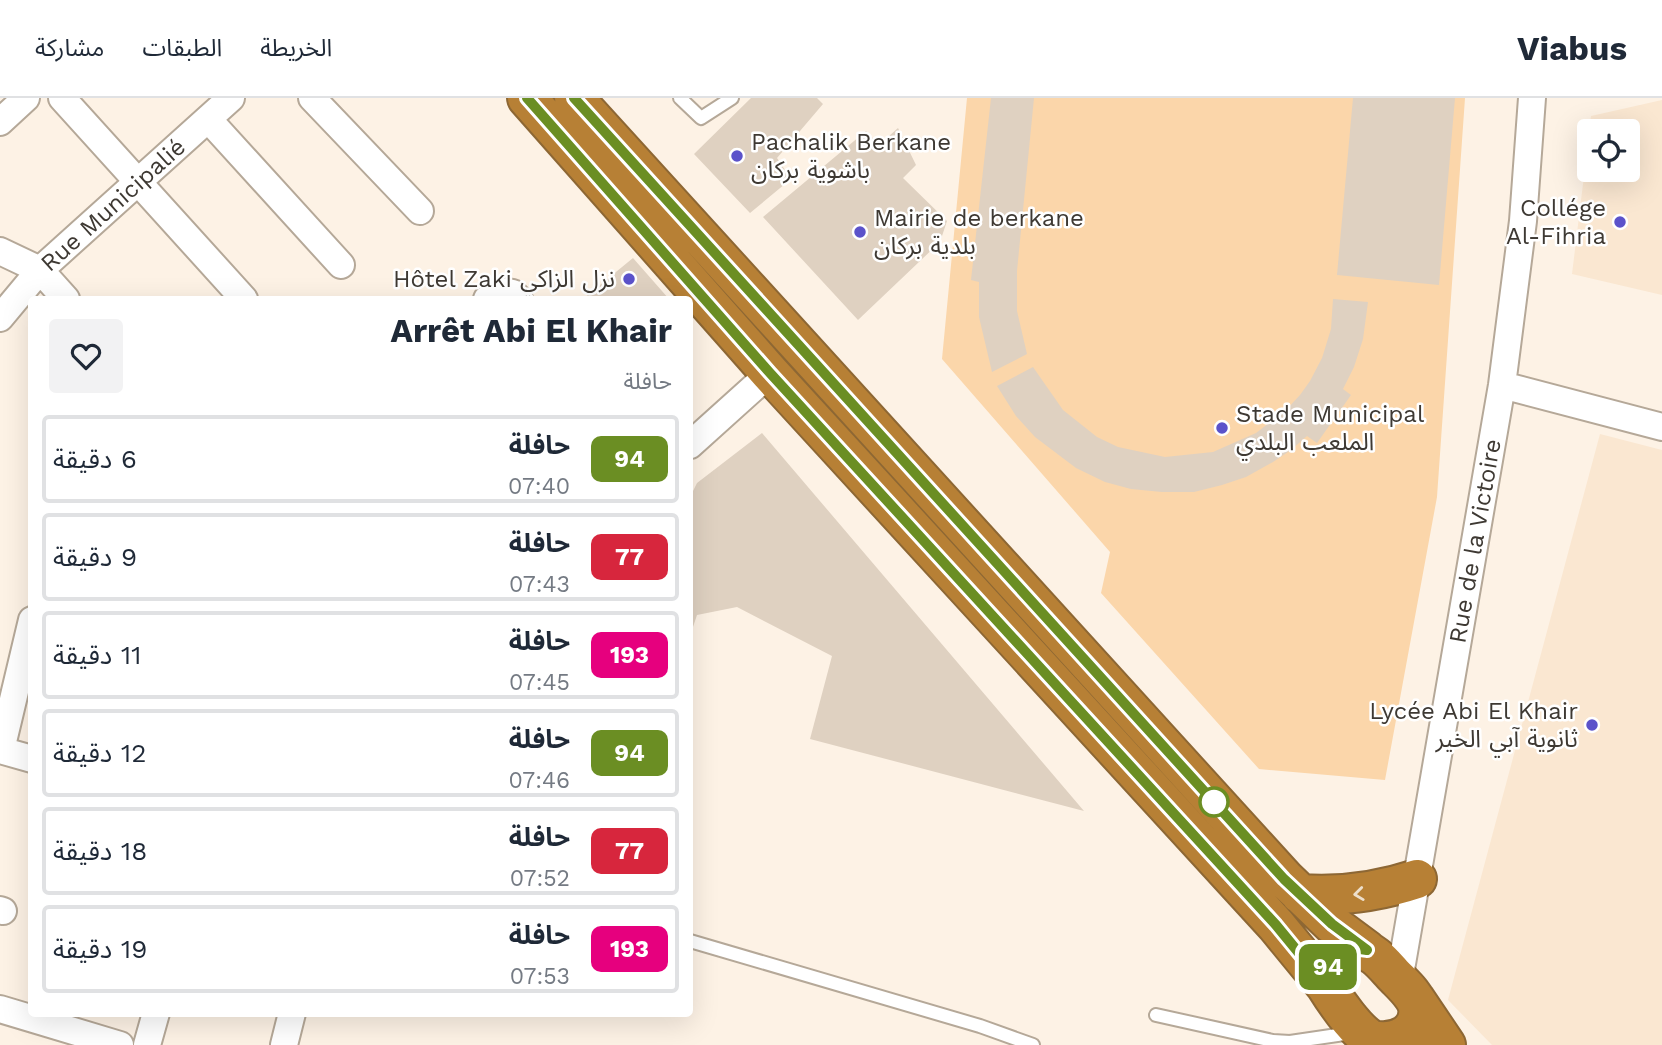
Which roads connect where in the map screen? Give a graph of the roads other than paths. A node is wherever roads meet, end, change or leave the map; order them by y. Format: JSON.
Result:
{"nodes":[{"id":1,"x":26,"y":98,"type":"edge"},
{"id":2,"x":62,"y":98,"type":"edge"},
{"id":3,"x":232,"y":98,"type":"edge"},
{"id":4,"x":312,"y":98,"type":"edge"},
{"id":5,"x":527,"y":98,"type":"edge"},
{"id":6,"x":574,"y":98,"type":"edge"},
{"id":7,"x":680,"y":98,"type":"edge"},
{"id":8,"x":732,"y":98,"type":"edge"},
{"id":9,"x":1532,"y":98,"type":"edge"},
{"id":10,"x":208,"y":119,"type":"junction"},
{"id":11,"x":0,"y":122,"type":"edge"},
{"id":12,"x":138,"y":182,"type":"junction"},
{"id":13,"x":420,"y":211,"type":"dead end"},
{"id":14,"x":0,"y":251,"type":"edge"},
{"id":15,"x":341,"y":265,"type":"dead end"},
{"id":16,"x":40,"y":270,"type":"junction"},
{"id":17,"x":63,"y":296,"type":"edge"},
{"id":18,"x":241,"y":296,"type":"edge"},
{"id":19,"x":492,"y":296,"type":"edge"},
{"id":20,"x":516,"y":296,"type":"edge"},
{"id":21,"x":0,"y":318,"type":"edge"},
{"id":22,"x":770,"y":373,"type":"junction"},
{"id":23,"x":1502,"y":385,"type":"junction"},
{"id":24,"x":1662,"y":427,"type":"edge"},
{"id":25,"x":693,"y":442,"type":"edge"},
{"id":26,"x":28,"y":632,"type":"edge"},
{"id":27,"x":18,"y":662,"type":"edge"},
{"id":28,"x":0,"y":750,"type":"edge"},
{"id":29,"x":28,"y":758,"type":"edge"},
{"id":30,"x":1417,"y":879,"type":"junction"},
{"id":31,"x":1300,"y":894,"type":"junction"},
{"id":32,"x":693,"y":942,"type":"edge"},
{"id":33,"x":1367,"y":950,"type":"junction"},
{"id":34,"x":1326,"y":986,"type":"junction"},
{"id":35,"x":1407,"y":990,"type":"junction"},
{"id":36,"x":0,"y":1009,"type":"edge"},
{"id":37,"x":1156,"y":1015,"type":"dead end"},
{"id":38,"x":155,"y":1017,"type":"edge"},
{"id":39,"x":291,"y":1017,"type":"edge"},
{"id":40,"x":1371,"y":1041,"type":"edge"},
{"id":41,"x":120,"y":1045,"type":"edge"},
{"id":42,"x":147,"y":1045,"type":"edge"},
{"id":43,"x":284,"y":1045,"type":"edge"},
{"id":44,"x":1032,"y":1045,"type":"edge"},
{"id":45,"x":1447,"y":1045,"type":"edge"}],
"edges":[{"from":1,"to":11,"type":"street"},
{"from":2,"to":12,"type":"street"},
{"from":3,"to":10,"type":"street","name":"Rue Municipalié"},
{"from":4,"to":13,"type":"street"},
{"from":5,"to":22,"type":"highway"},
{"from":6,"to":31,"type":"highway"},
{"from":7,"to":8,"type":"lane"},
{"from":9,"to":23,"type":"street","name":"Rue de la Victoire"},
{"from":10,"to":12,"type":"street","name":"Rue Municipalié"},
{"from":10,"to":15,"type":"street"},
{"from":12,"to":16,"type":"street","name":"Rue Municipalié"},
{"from":12,"to":18,"type":"street"},
{"from":14,"to":16,"type":"street"},
{"from":16,"to":17,"type":"street"},
{"from":16,"to":21,"type":"street","name":"Rue Municipalié"},
{"from":19,"to":20,"type":"street"},
{"from":22,"to":25,"type":"street"},
{"from":22,"to":34,"type":"highway"},
{"from":23,"to":24,"type":"street"},
{"from":23,"to":30,"type":"street","name":"Rue de la Victoire"},
{"from":26,"to":27,"type":"street"},
{"from":27,"to":28,"type":"street"},
{"from":28,"to":29,"type":"street"},
{"from":30,"to":31,"type":"highway","one_way":true},
{"from":30,"to":35,"type":"street","name":"Rue de la Victoire"},
{"from":31,"to":33,"type":"highway"},
{"from":32,"to":44,"type":"lane"},
{"from":33,"to":34,"type":"highway"},
{"from":33,"to":35,"type":"highway"},
{"from":34,"to":40,"type":"highway"},
{"from":35,"to":40,"type":"highway"},
{"from":35,"to":45,"type":"highway"},
{"from":36,"to":41,"type":"street"},
{"from":37,"to":40,"type":"lane"},
{"from":38,"to":42,"type":"street"},
{"from":39,"to":43,"type":"street"}]}
